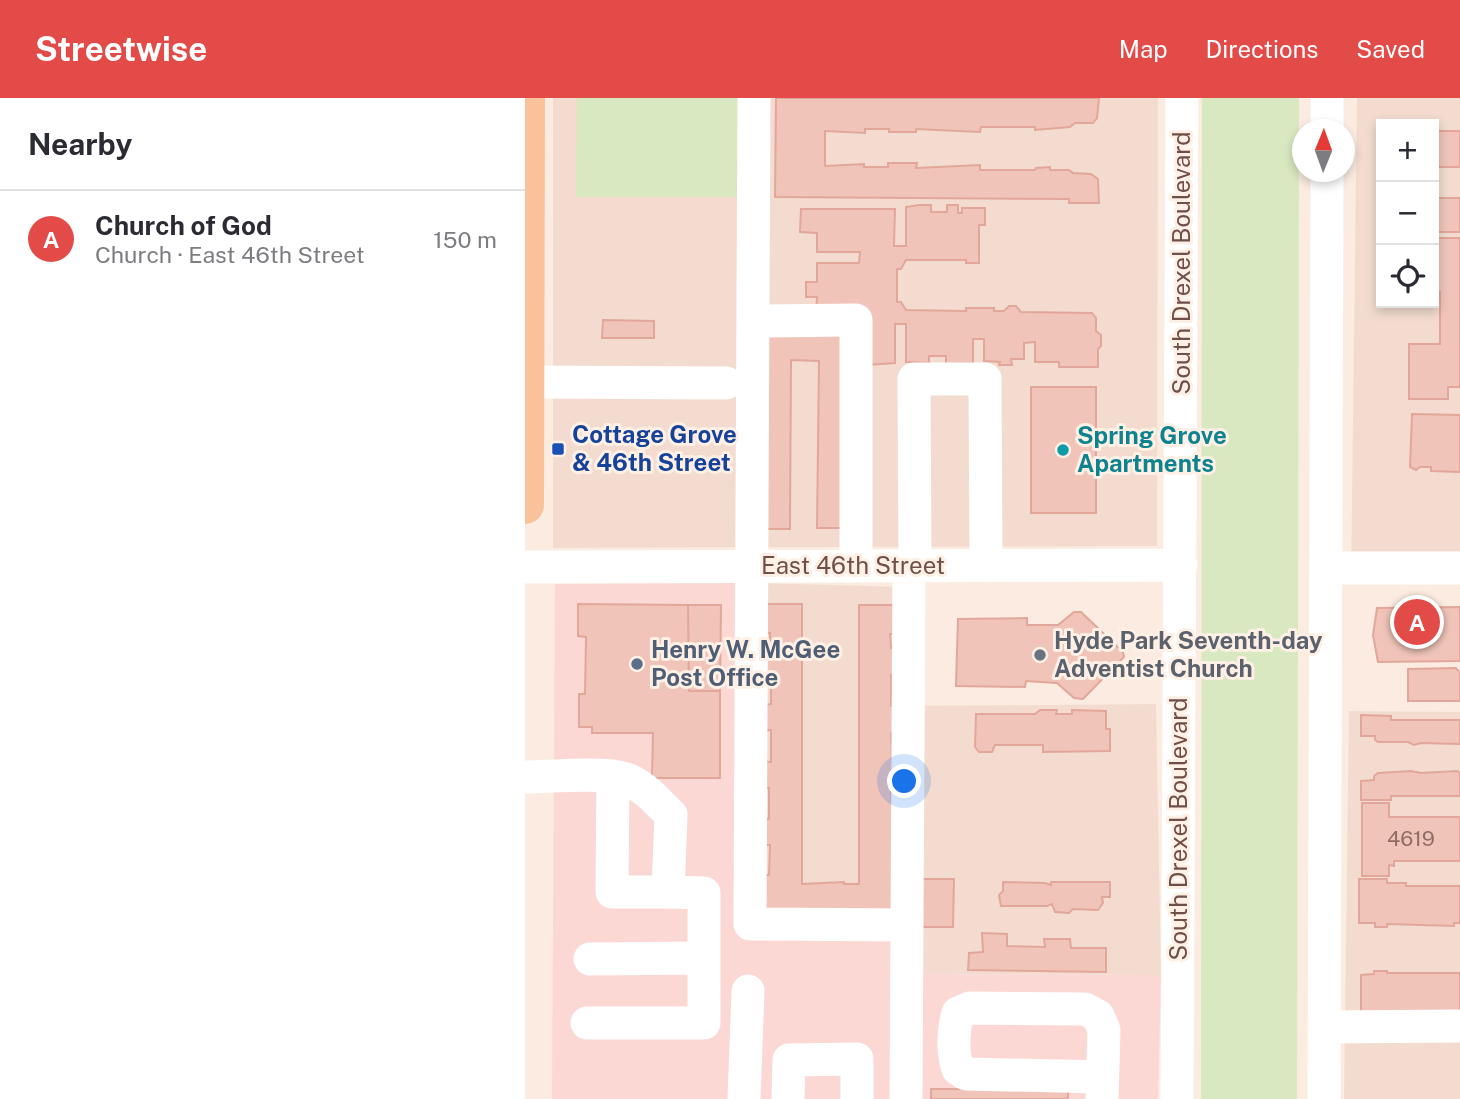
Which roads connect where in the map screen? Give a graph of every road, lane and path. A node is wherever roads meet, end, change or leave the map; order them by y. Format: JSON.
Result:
{"nodes":[{"id":1,"x":526,"y":98,"type":"edge"},
{"id":2,"x":754,"y":98,"type":"edge"},
{"id":3,"x":1182,"y":98,"type":"edge"},
{"id":4,"x":1327,"y":98,"type":"edge"},
{"id":5,"x":1327,"y":119,"type":"edge"},
{"id":6,"x":1327,"y":182,"type":"edge"},
{"id":7,"x":753,"y":321,"type":"junction"},
{"id":8,"x":525,"y":382,"type":"edge"},
{"id":9,"x":726,"y":383,"type":"dead end"},
{"id":10,"x":525,"y":505,"type":"edge"},
{"id":11,"x":1181,"y":565,"type":"junction"},
{"id":12,"x":752,"y":566,"type":"junction"},
{"id":13,"x":856,"y":566,"type":"junction"},
{"id":14,"x":912,"y":566,"type":"junction"},
{"id":15,"x":986,"y":566,"type":"junction"},
{"id":16,"x":525,"y":567,"type":"edge"},
{"id":17,"x":1326,"y":568,"type":"junction"},
{"id":18,"x":1460,"y":568,"type":"edge"},
{"id":19,"x":613,"y":776,"type":"junction"},
{"id":20,"x":525,"y":777,"type":"edge"},
{"id":21,"x":668,"y":892,"type":"junction"},
{"id":22,"x":907,"y":925,"type":"junction"},
{"id":23,"x":704,"y":958,"type":"junction"},
{"id":24,"x":590,"y":960,"type":"dead end"},
{"id":25,"x":748,"y":991,"type":"dead end"},
{"id":26,"x":587,"y":1023,"type":"dead end"},
{"id":27,"x":1460,"y":1026,"type":"edge"},
{"id":28,"x":1324,"y":1027,"type":"junction"},
{"id":29,"x":744,"y":1099,"type":"edge"},
{"id":30,"x":788,"y":1099,"type":"edge"},
{"id":31,"x":857,"y":1099,"type":"edge"},
{"id":32,"x":907,"y":1099,"type":"edge"},
{"id":33,"x":1177,"y":1099,"type":"edge"},
{"id":34,"x":1324,"y":1099,"type":"edge"}],
"edges":[{"from":1,"to":8,"type":"main road"},
{"from":2,"to":7,"type":"street"},
{"from":3,"to":11,"type":"street","name":"South Drexel Boulevard"},
{"from":4,"to":5,"type":"street"},
{"from":6,"to":17,"type":"street"},
{"from":7,"to":12,"type":"street"},
{"from":7,"to":13,"type":"street"},
{"from":8,"to":9,"type":"street"},
{"from":8,"to":10,"type":"main road"},
{"from":11,"to":15,"type":"street","name":"East 46th Street"},
{"from":11,"to":33,"type":"street","name":"South Drexel Boulevard"},
{"from":12,"to":13,"type":"street","name":"East 46th Street"},
{"from":12,"to":16,"type":"street","name":"East 46th Street"},
{"from":12,"to":22,"type":"street"},
{"from":13,"to":14,"type":"street","name":"East 46th Street"},
{"from":14,"to":15,"type":"street","name":"East 46th Street"},
{"from":14,"to":15,"type":"street"},
{"from":14,"to":22,"type":"street"},
{"from":17,"to":18,"type":"street"},
{"from":17,"to":28,"type":"street"},
{"from":19,"to":20,"type":"street"},
{"from":19,"to":21,"type":"street"},
{"from":19,"to":21,"type":"street"},
{"from":21,"to":23,"type":"street"},
{"from":22,"to":32,"type":"street"},
{"from":23,"to":24,"type":"street"},
{"from":23,"to":26,"type":"street"},
{"from":25,"to":29,"type":"street"},
{"from":27,"to":28,"type":"street"},
{"from":28,"to":34,"type":"street"},
{"from":30,"to":31,"type":"street"}]}
